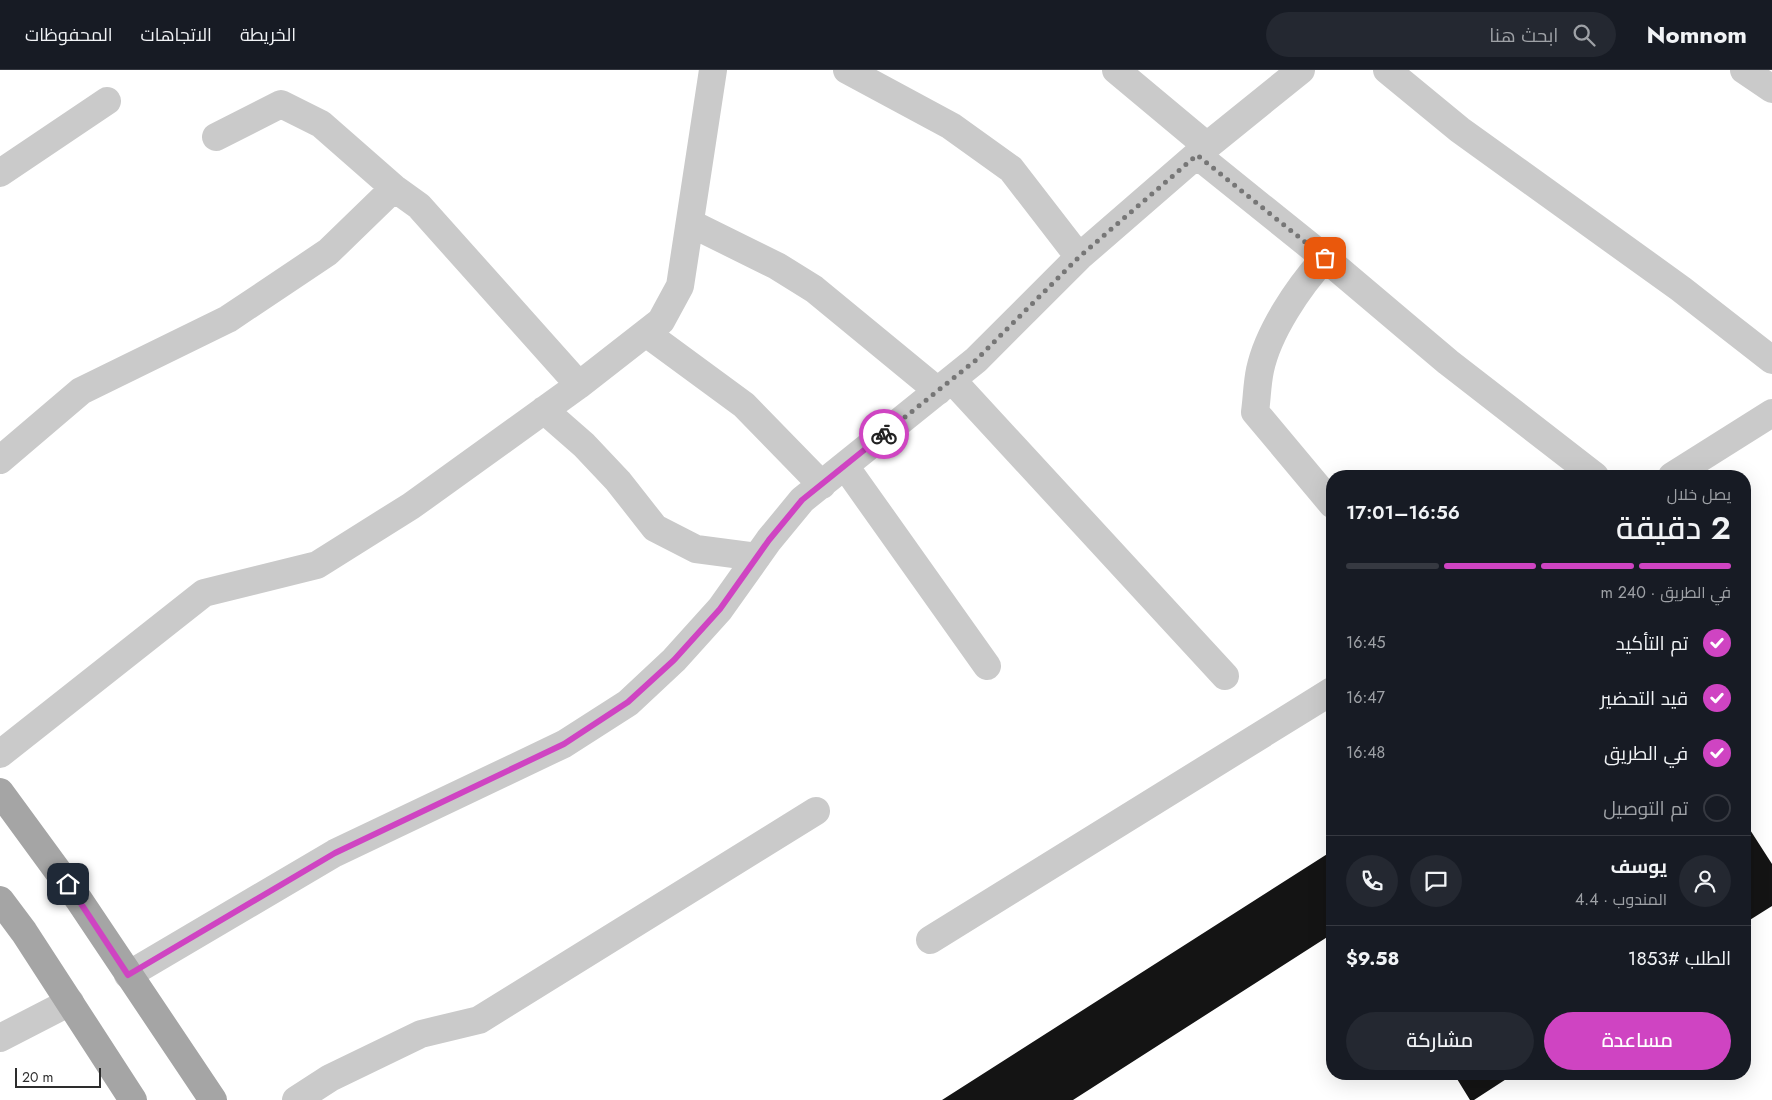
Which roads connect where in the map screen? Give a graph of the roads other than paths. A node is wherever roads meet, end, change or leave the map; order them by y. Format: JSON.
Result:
{"nodes":[{"id":1,"x":713,"y":70,"type":"edge"},
{"id":2,"x":846,"y":70,"type":"edge"},
{"id":3,"x":1116,"y":70,"type":"edge"},
{"id":4,"x":1301,"y":70,"type":"edge"},
{"id":5,"x":1387,"y":70,"type":"edge"},
{"id":6,"x":1744,"y":70,"type":"edge"},
{"id":7,"x":1772,"y":90,"type":"edge"},
{"id":8,"x":107,"y":101,"type":"dead end"},
{"id":9,"x":216,"y":138,"type":"dead end"},
{"id":10,"x":1202,"y":150,"type":"junction"},
{"id":11,"x":0,"y":173,"type":"edge"},
{"id":12,"x":394,"y":188,"type":"junction"},
{"id":13,"x":690,"y":222,"type":"junction"},
{"id":14,"x":1079,"y":257,"type":"junction"},
{"id":15,"x":1325,"y":258,"type":"junction"},
{"id":16,"x":646,"y":333,"type":"junction"},
{"id":17,"x":1772,"y":360,"type":"edge"},
{"id":18,"x":945,"y":385,"type":"junction"},
{"id":19,"x":579,"y":386,"type":"junction"},
{"id":20,"x":544,"y":410,"type":"junction"},
{"id":21,"x":1772,"y":412,"type":"edge"},
{"id":22,"x":0,"y":460,"type":"edge"},
{"id":23,"x":845,"y":466,"type":"junction"},
{"id":24,"x":1587,"y":470,"type":"edge"},
{"id":25,"x":1681,"y":470,"type":"edge"},
{"id":26,"x":822,"y":485,"type":"junction"},
{"id":27,"x":1326,"y":497,"type":"edge"},
{"id":28,"x":757,"y":557,"type":"junction"},
{"id":29,"x":987,"y":666,"type":"dead end"},
{"id":30,"x":1225,"y":676,"type":"dead end"},
{"id":31,"x":1326,"y":695,"type":"edge"},
{"id":32,"x":0,"y":754,"type":"edge"},
{"id":33,"x":0,"y":792,"type":"edge"},
{"id":34,"x":816,"y":811,"type":"dead end"},
{"id":35,"x":0,"y":900,"type":"edge"},
{"id":36,"x":930,"y":940,"type":"dead end"},
{"id":37,"x":128,"y":975,"type":"junction"},
{"id":38,"x":70,"y":1002,"type":"junction"},
{"id":39,"x":0,"y":1038,"type":"edge"},
{"id":40,"x":133,"y":1100,"type":"edge"},
{"id":41,"x":214,"y":1100,"type":"edge"},
{"id":42,"x":296,"y":1100,"type":"edge"}],
"edges":[{"from":1,"to":13,"type":"street"},
{"from":2,"to":14,"type":"street"},
{"from":3,"to":10,"type":"street"},
{"from":4,"to":10,"type":"street"},
{"from":5,"to":17,"type":"street"},
{"from":6,"to":7,"type":"street"},
{"from":8,"to":11,"type":"street"},
{"from":9,"to":12,"type":"street"},
{"from":10,"to":14,"type":"street"},
{"from":10,"to":15,"type":"street"},
{"from":12,"to":19,"type":"street"},
{"from":12,"to":22,"type":"street"},
{"from":13,"to":16,"type":"street"},
{"from":13,"to":18,"type":"street"},
{"from":14,"to":18,"type":"street"},
{"from":15,"to":24,"type":"street"},
{"from":15,"to":27,"type":"street"},
{"from":16,"to":19,"type":"street"},
{"from":16,"to":26,"type":"street"},
{"from":18,"to":23,"type":"street"},
{"from":18,"to":30,"type":"street"},
{"from":19,"to":20,"type":"street"},
{"from":20,"to":28,"type":"street"},
{"from":20,"to":32,"type":"street"},
{"from":21,"to":25,"type":"street"},
{"from":23,"to":26,"type":"street"},
{"from":23,"to":29,"type":"street"},
{"from":26,"to":28,"type":"street"},
{"from":28,"to":37,"type":"street"},
{"from":31,"to":36,"type":"street"},
{"from":33,"to":37,"type":"main road"},
{"from":34,"to":42,"type":"street"},
{"from":35,"to":38,"type":"main road"},
{"from":37,"to":41,"type":"main road"},
{"from":38,"to":39,"type":"street"},
{"from":38,"to":40,"type":"main road"}]}
